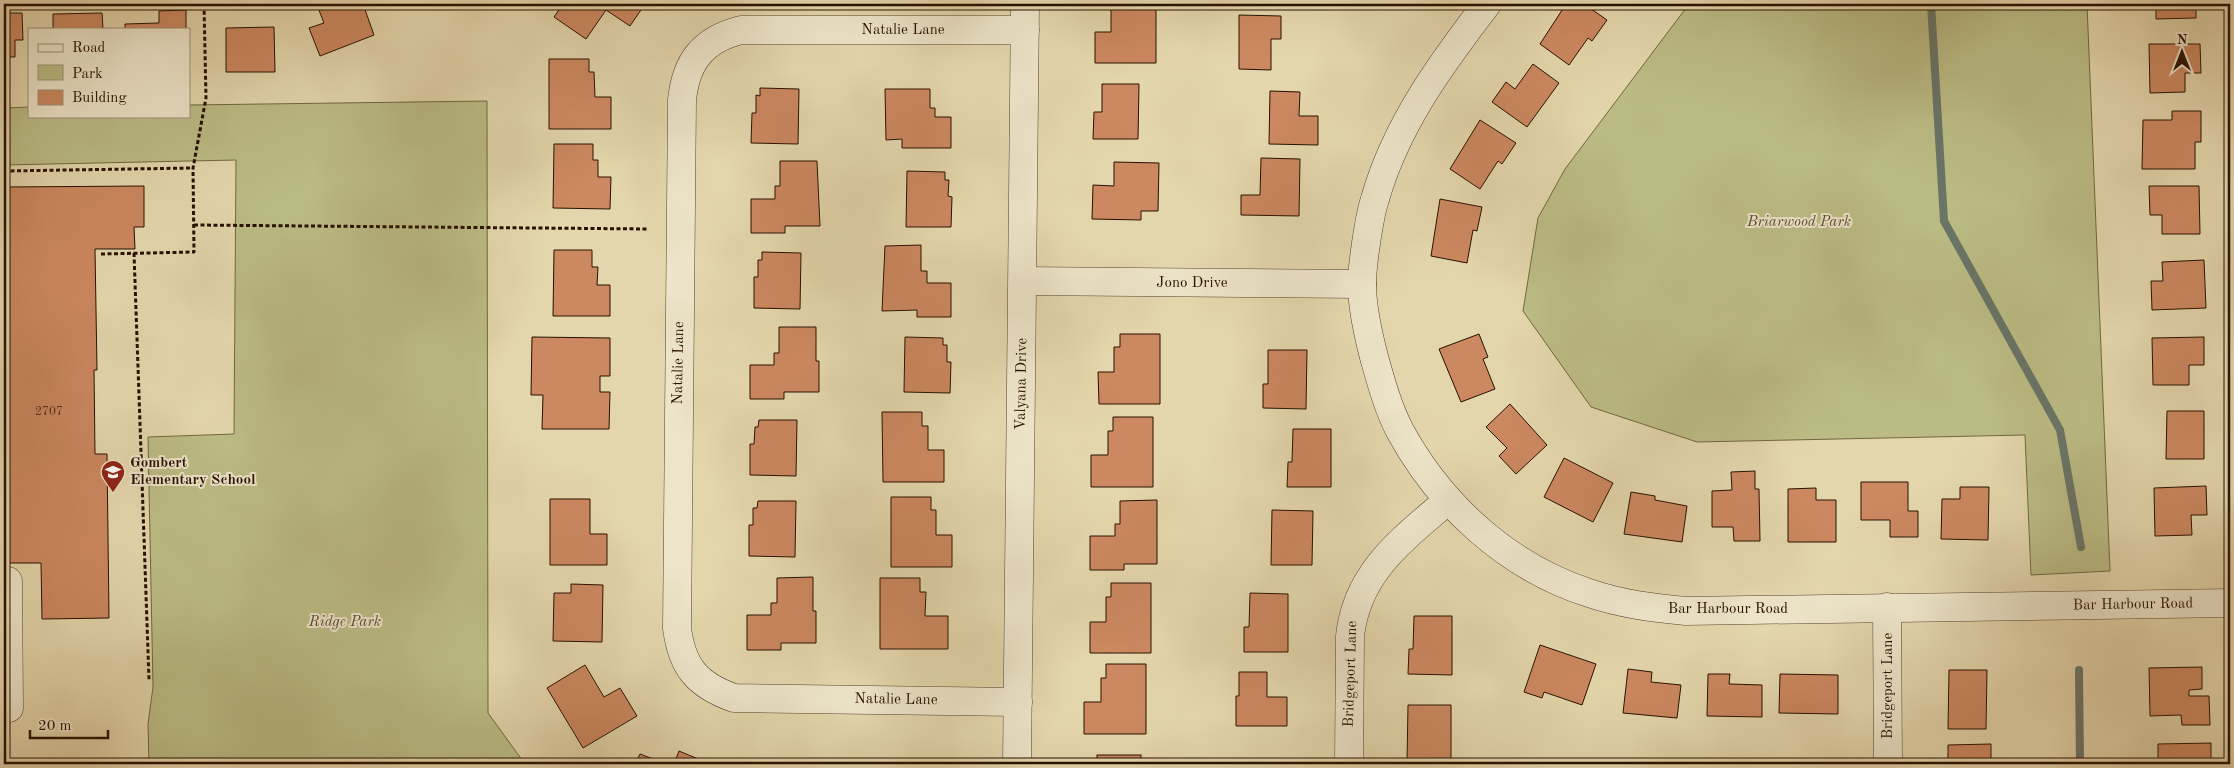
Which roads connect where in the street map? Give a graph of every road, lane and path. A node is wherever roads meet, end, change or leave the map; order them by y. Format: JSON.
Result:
{"nodes":[{"id":1,"x":204,"y":4,"type":"edge"},
{"id":2,"x":1487,"y":4,"type":"edge"},
{"id":3,"x":1025,"y":17,"type":"edge"},
{"id":4,"x":193,"y":168,"type":"junction"},
{"id":5,"x":4,"y":171,"type":"edge"},
{"id":6,"x":194,"y":225,"type":"junction"},
{"id":7,"x":649,"y":229,"type":"dead end"},
{"id":8,"x":134,"y":253,"type":"junction"},
{"id":9,"x":101,"y":254,"type":"dead end"},
{"id":10,"x":1023,"y":281,"type":"junction"},
{"id":11,"x":1362,"y":284,"type":"junction"},
{"id":12,"x":1447,"y":501,"type":"junction"},
{"id":13,"x":8,"y":580,"type":"dead end"},
{"id":14,"x":2230,"y":604,"type":"edge"},
{"id":15,"x":1887,"y":607,"type":"junction"},
{"id":16,"x":149,"y":680,"type":"dead end"},
{"id":17,"x":1018,"y":702,"type":"junction"},
{"id":18,"x":9,"y":708,"type":"dead end"},
{"id":19,"x":1017,"y":764,"type":"edge"},
{"id":20,"x":1348,"y":764,"type":"edge"},
{"id":21,"x":1888,"y":764,"type":"edge"}],
"edges":[{"from":1,"to":4,"type":"path"},
{"from":2,"to":11,"type":"street","name":"Bar Harbour Road"},
{"from":3,"to":10,"type":"street","name":"Valyana Drive"},
{"from":3,"to":17,"type":"street","name":"Natalie Lane"},
{"from":4,"to":5,"type":"path"},
{"from":4,"to":6,"type":"path"},
{"from":6,"to":7,"type":"path"},
{"from":6,"to":8,"type":"path"},
{"from":8,"to":9,"type":"path"},
{"from":8,"to":16,"type":"path"},
{"from":10,"to":11,"type":"street","name":"Jono Drive"},
{"from":10,"to":17,"type":"street","name":"Valyana Drive"},
{"from":11,"to":12,"type":"street","name":"Bar Harbour Road"},
{"from":12,"to":15,"type":"street","name":"Bar Harbour Road"},
{"from":12,"to":20,"type":"street","name":"Bridgeport Lane"},
{"from":13,"to":18,"type":"street"},
{"from":14,"to":15,"type":"street","name":"Bar Harbour Road"},
{"from":15,"to":21,"type":"street","name":"Bridgeport Lane"},
{"from":17,"to":19,"type":"street","name":"Valyana Drive"}]}
